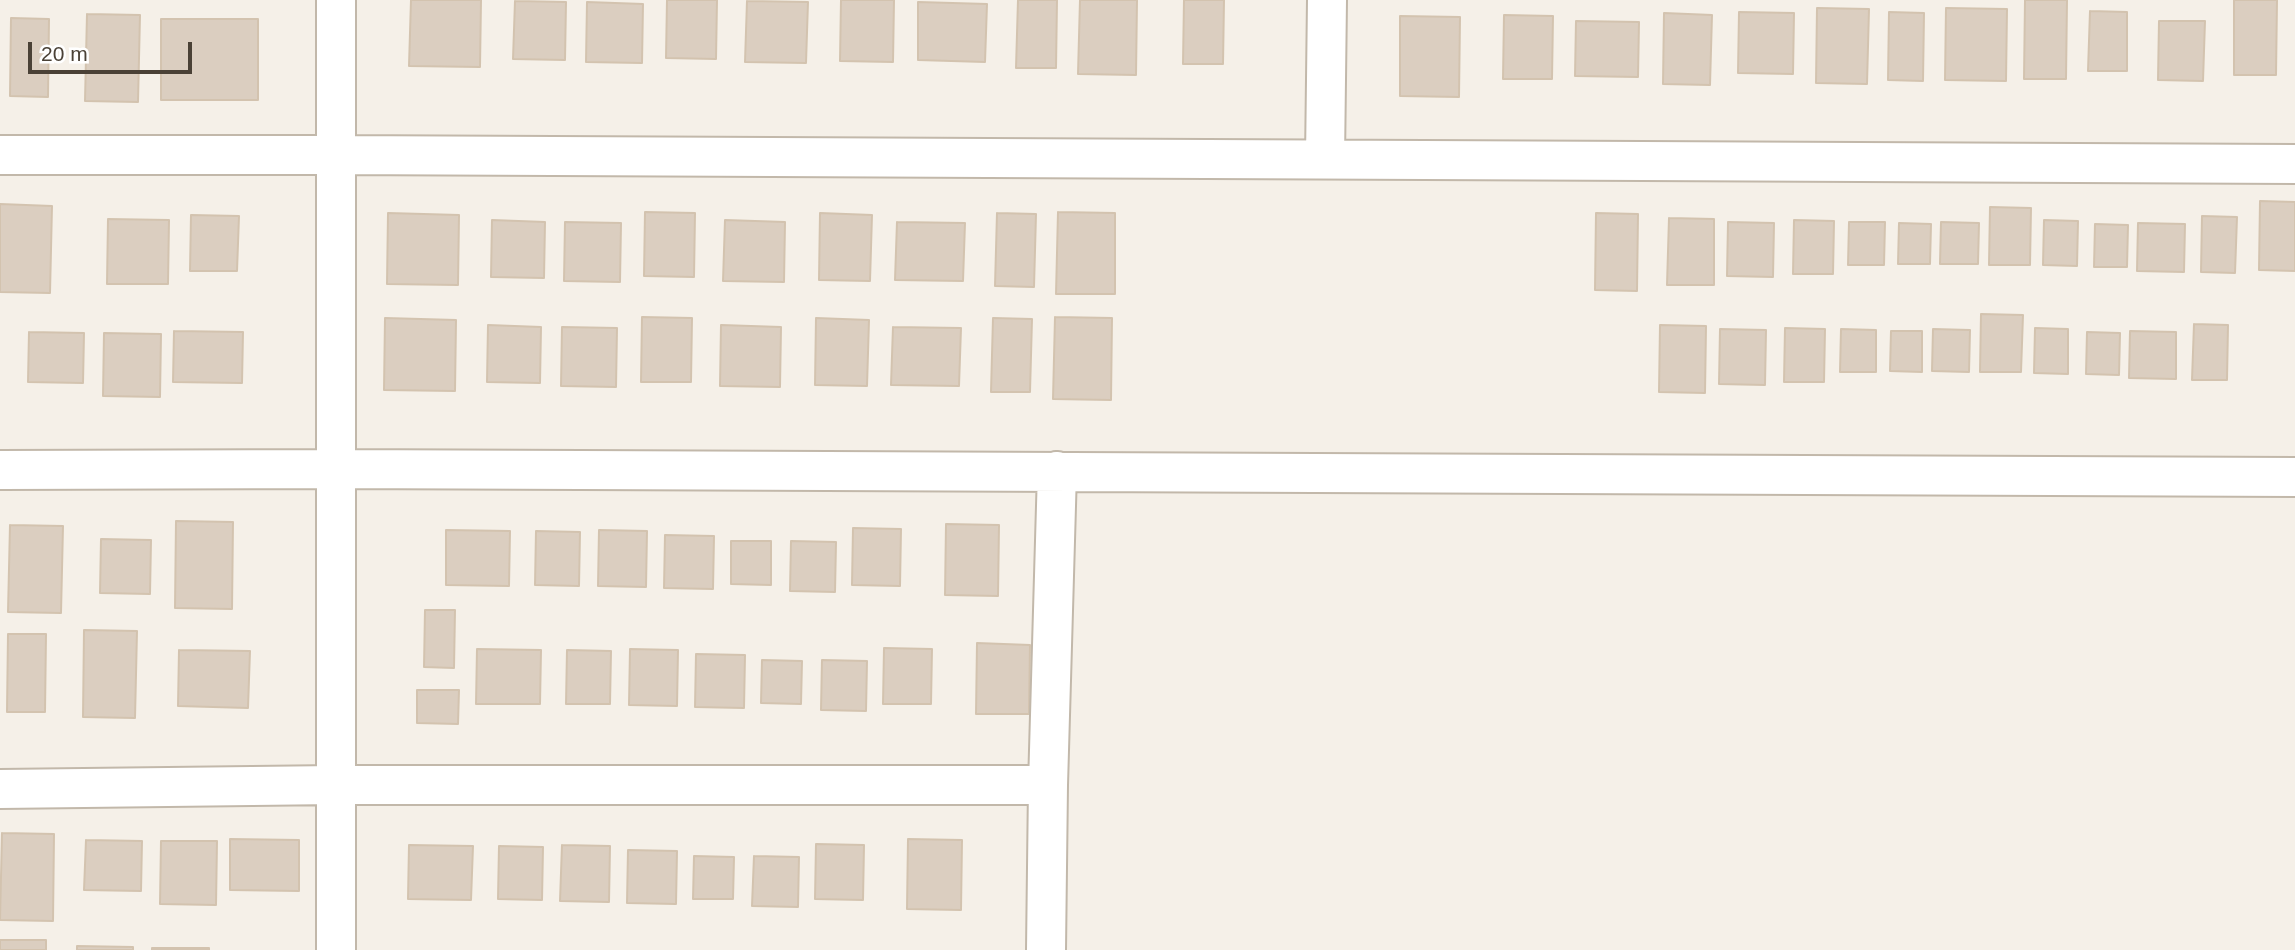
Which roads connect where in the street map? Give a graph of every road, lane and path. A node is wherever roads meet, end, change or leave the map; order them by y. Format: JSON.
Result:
{"nodes":[{"id":1,"x":336,"y":0,"type":"edge"},
{"id":2,"x":1327,"y":0,"type":"edge"},
{"id":3,"x":0,"y":155,"type":"edge"},
{"id":4,"x":336,"y":155,"type":"junction"},
{"id":5,"x":1325,"y":159,"type":"junction"},
{"id":6,"x":2295,"y":164,"type":"edge"},
{"id":7,"x":336,"y":469,"type":"junction"},
{"id":8,"x":0,"y":470,"type":"edge"},
{"id":9,"x":1057,"y":471,"type":"junction"},
{"id":10,"x":2295,"y":477,"type":"edge"},
{"id":11,"x":336,"y":785,"type":"junction"},
{"id":12,"x":1048,"y":785,"type":"junction"},
{"id":13,"x":0,"y":789,"type":"edge"},
{"id":14,"x":336,"y":950,"type":"edge"},
{"id":15,"x":1046,"y":950,"type":"edge"}],
"edges":[{"from":1,"to":4,"type":"street"},
{"from":2,"to":5,"type":"street"},
{"from":3,"to":4,"type":"street"},
{"from":4,"to":5,"type":"street"},
{"from":4,"to":7,"type":"street"},
{"from":5,"to":6,"type":"street"},
{"from":7,"to":8,"type":"street"},
{"from":7,"to":9,"type":"street"},
{"from":7,"to":11,"type":"street"},
{"from":9,"to":10,"type":"street"},
{"from":9,"to":12,"type":"street"},
{"from":11,"to":12,"type":"street"},
{"from":11,"to":13,"type":"street"},
{"from":11,"to":14,"type":"street"},
{"from":12,"to":15,"type":"street"}]}
